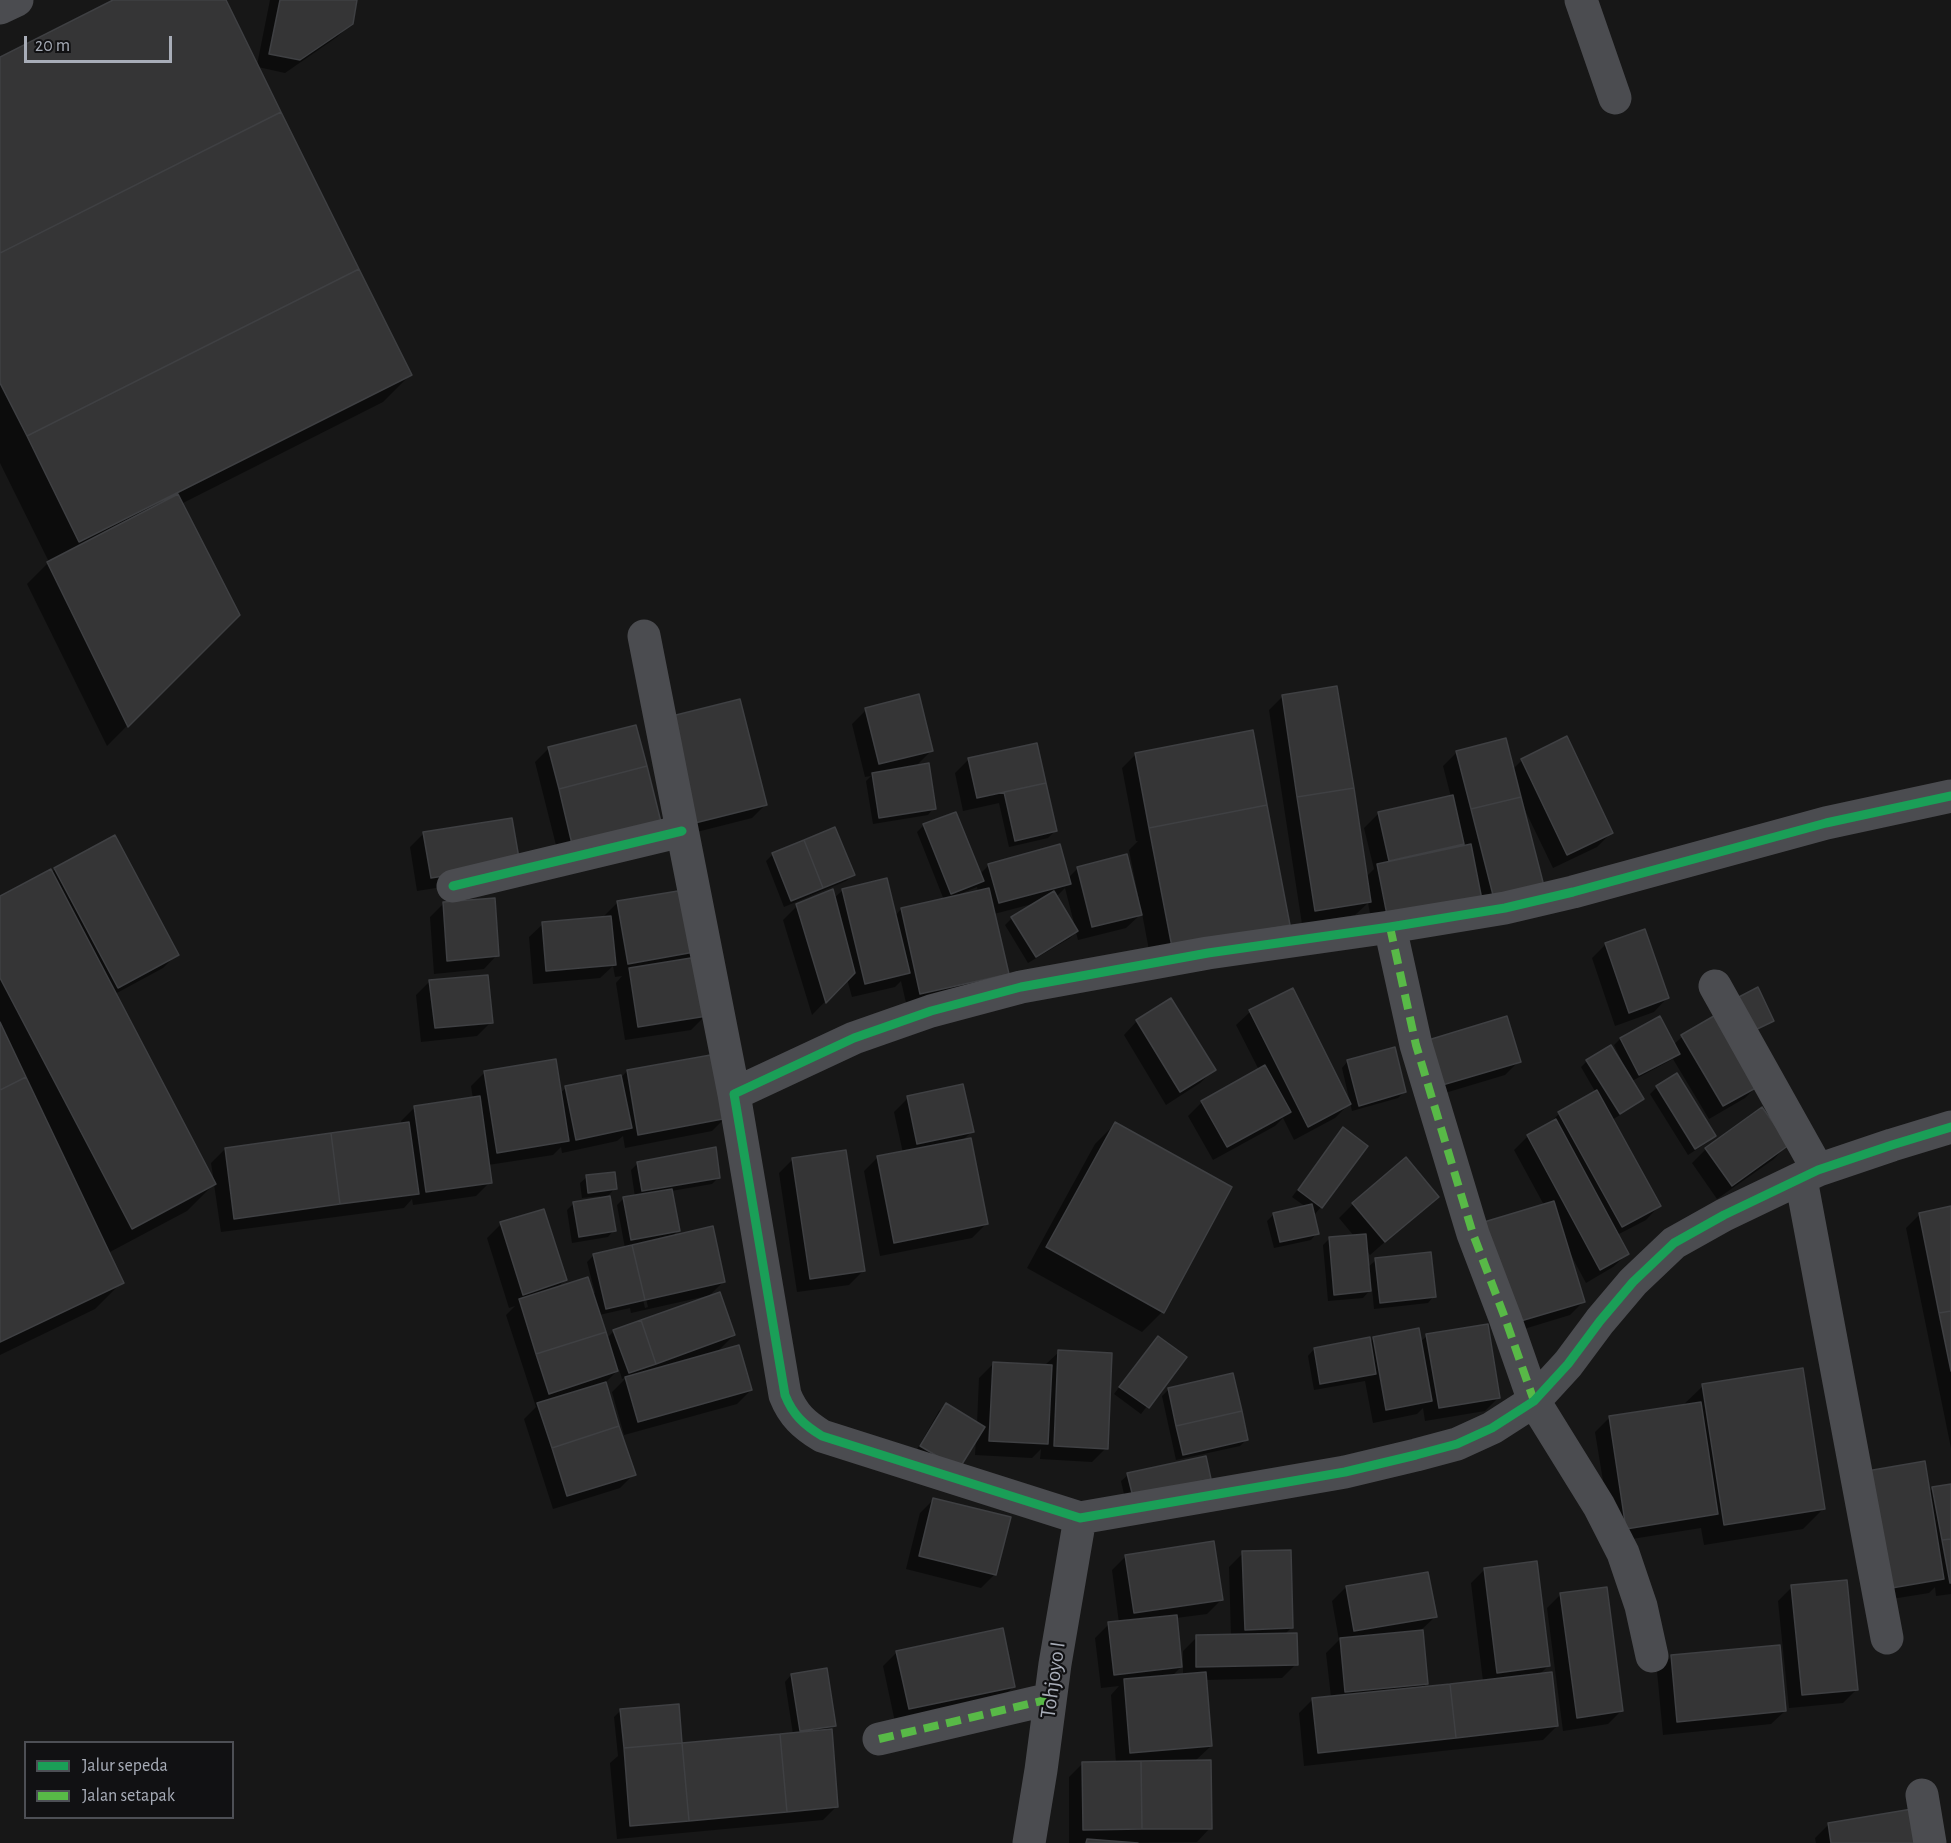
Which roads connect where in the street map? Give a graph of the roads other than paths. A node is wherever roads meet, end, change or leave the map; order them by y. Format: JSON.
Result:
{"nodes":[{"id":1,"x":17,"y":0,"type":"edge"},
{"id":2,"x":1581,"y":0,"type":"edge"},
{"id":3,"x":0,"y":8,"type":"edge"},
{"id":4,"x":1615,"y":98,"type":"dead end"},
{"id":5,"x":644,"y":636,"type":"dead end"},
{"id":6,"x":1951,"y":796,"type":"edge"},
{"id":7,"x":682,"y":831,"type":"junction"},
{"id":8,"x":453,"y":886,"type":"dead end"},
{"id":9,"x":1390,"y":927,"type":"junction"},
{"id":10,"x":1715,"y":986,"type":"dead end"},
{"id":11,"x":734,"y":1094,"type":"junction"},
{"id":12,"x":1951,"y":1127,"type":"edge"},
{"id":13,"x":1809,"y":1174,"type":"junction"},
{"id":14,"x":1534,"y":1401,"type":"junction"},
{"id":15,"x":1080,"y":1518,"type":"junction"},
{"id":16,"x":1887,"y":1638,"type":"dead end"},
{"id":17,"x":1652,"y":1656,"type":"dead end"},
{"id":18,"x":1050,"y":1699,"type":"junction"},
{"id":19,"x":879,"y":1739,"type":"dead end"},
{"id":20,"x":1923,"y":1796,"type":"dead end"},
{"id":21,"x":1029,"y":1843,"type":"edge"},
{"id":22,"x":1930,"y":1843,"type":"edge"}],
"edges":[{"from":1,"to":3,"type":"street"},
{"from":2,"to":4,"type":"street"},
{"from":5,"to":7,"type":"street"},
{"from":6,"to":9,"type":"street"},
{"from":7,"to":8,"type":"street"},
{"from":7,"to":11,"type":"street"},
{"from":9,"to":11,"type":"street"},
{"from":9,"to":14,"type":"street"},
{"from":10,"to":13,"type":"street"},
{"from":11,"to":15,"type":"street"},
{"from":12,"to":13,"type":"street"},
{"from":13,"to":14,"type":"street"},
{"from":13,"to":16,"type":"street"},
{"from":14,"to":15,"type":"street"},
{"from":14,"to":17,"type":"street"},
{"from":15,"to":18,"type":"street","name":"Tohjoyo I"},
{"from":18,"to":19,"type":"street"},
{"from":18,"to":21,"type":"street","name":"Tohjoyo I"},
{"from":20,"to":22,"type":"street"}]}
